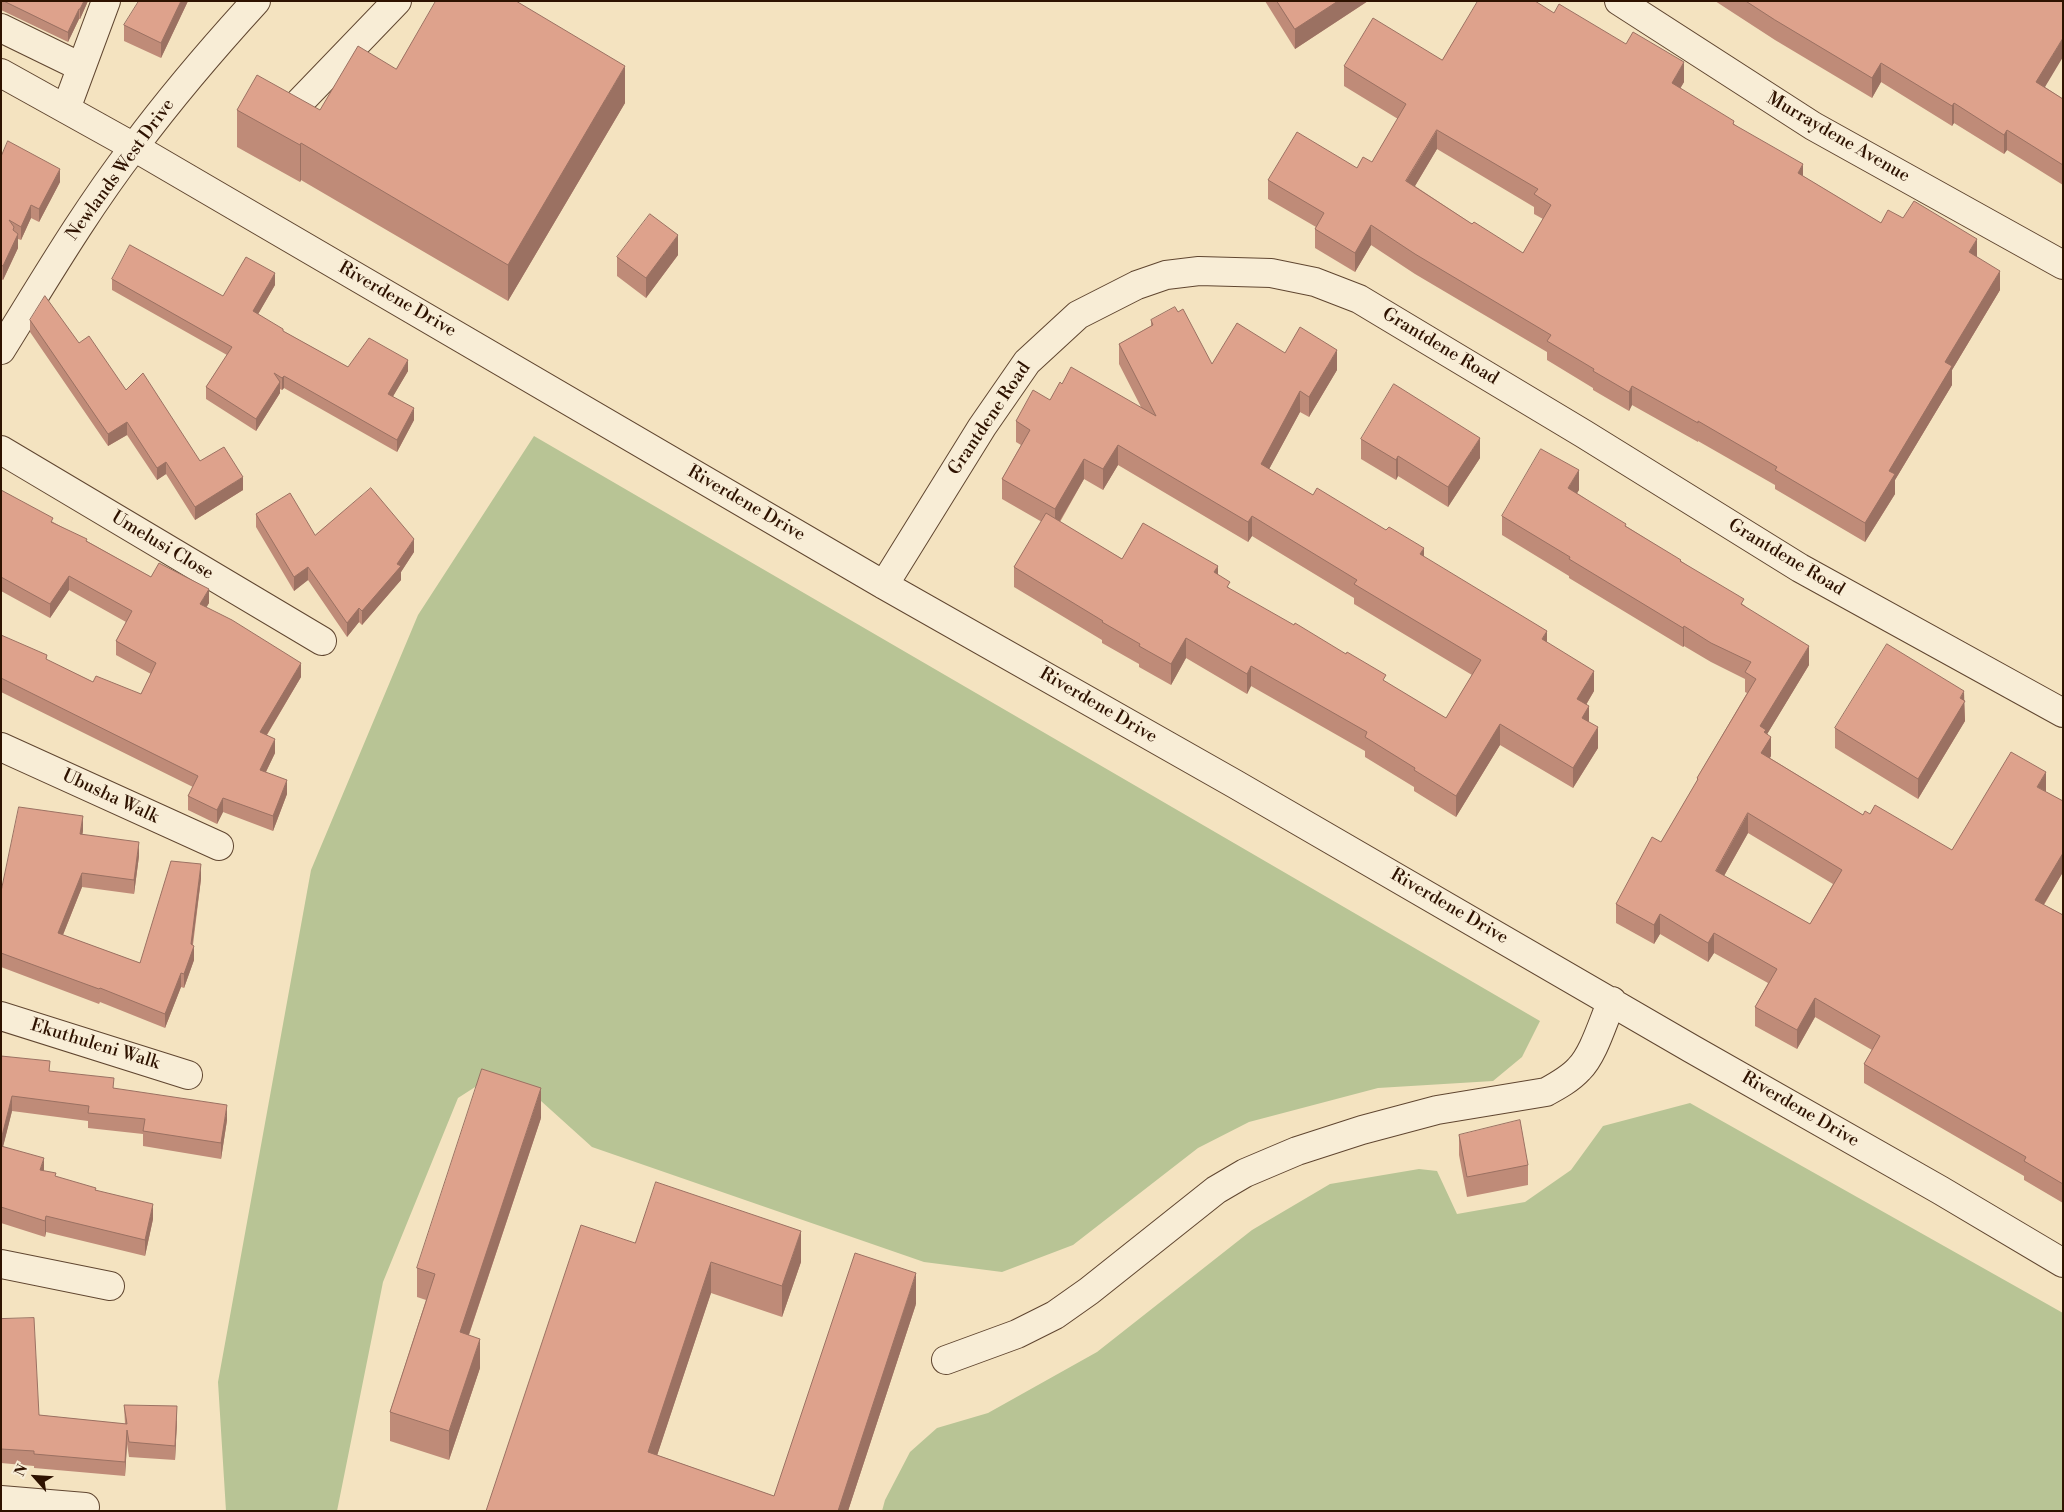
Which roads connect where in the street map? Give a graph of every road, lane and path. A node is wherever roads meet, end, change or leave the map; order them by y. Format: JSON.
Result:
{"nodes":[{"id":1,"x":106,"y":1,"type":"edge"},
{"id":2,"x":256,"y":1,"type":"edge"},
{"id":3,"x":397,"y":1,"type":"edge"},
{"id":4,"x":1619,"y":1,"type":"edge"},
{"id":5,"x":1,"y":28,"type":"edge"},
{"id":6,"x":82,"y":67,"type":"junction"},
{"id":7,"x":1,"y":73,"type":"edge"},
{"id":8,"x":298,"y":105,"type":"edge"},
{"id":9,"x":66,"y":109,"type":"junction"},
{"id":10,"x":134,"y":146,"type":"junction"},
{"id":11,"x":2063,"y":265,"type":"edge"},
{"id":12,"x":1,"y":350,"type":"edge"},
{"id":13,"x":1,"y":450,"type":"edge"},
{"id":14,"x":884,"y":585,"type":"junction"},
{"id":15,"x":322,"y":641,"type":"dead end"},
{"id":16,"x":2063,"y":713,"type":"edge"},
{"id":17,"x":1,"y":747,"type":"edge"},
{"id":18,"x":219,"y":846,"type":"dead end"},
{"id":19,"x":1612,"y":1001,"type":"junction"},
{"id":20,"x":1,"y":1016,"type":"edge"},
{"id":21,"x":188,"y":1075,"type":"dead end"},
{"id":22,"x":2063,"y":1263,"type":"edge"},
{"id":23,"x":1,"y":1264,"type":"edge"},
{"id":24,"x":110,"y":1286,"type":"dead end"},
{"id":25,"x":946,"y":1360,"type":"dead end"},
{"id":26,"x":1,"y":1500,"type":"edge"},
{"id":27,"x":85,"y":1506,"type":"dead end"}],
"edges":[{"from":1,"to":6,"type":"street"},
{"from":2,"to":10,"type":"street","name":"Newlands West Drive"},
{"from":3,"to":8,"type":"street"},
{"from":4,"to":11,"type":"street","name":"Murraydene Avenue"},
{"from":5,"to":6,"type":"street"},
{"from":6,"to":9,"type":"street"},
{"from":7,"to":9,"type":"street","name":"Riverdene Drive"},
{"from":9,"to":10,"type":"street","name":"Riverdene Drive"},
{"from":10,"to":12,"type":"street","name":"Newlands West Drive"},
{"from":10,"to":14,"type":"street","name":"Riverdene Drive"},
{"from":13,"to":15,"type":"street","name":"Umelusi Close"},
{"from":14,"to":16,"type":"street","name":"Grantdene Road"},
{"from":14,"to":19,"type":"street","name":"Riverdene Drive"},
{"from":17,"to":18,"type":"street","name":"Ubusha Walk"},
{"from":19,"to":22,"type":"street","name":"Riverdene Drive"},
{"from":19,"to":25,"type":"street"},
{"from":20,"to":21,"type":"street","name":"Ekuthuleni Walk"},
{"from":23,"to":24,"type":"street"},
{"from":26,"to":27,"type":"street"}]}
